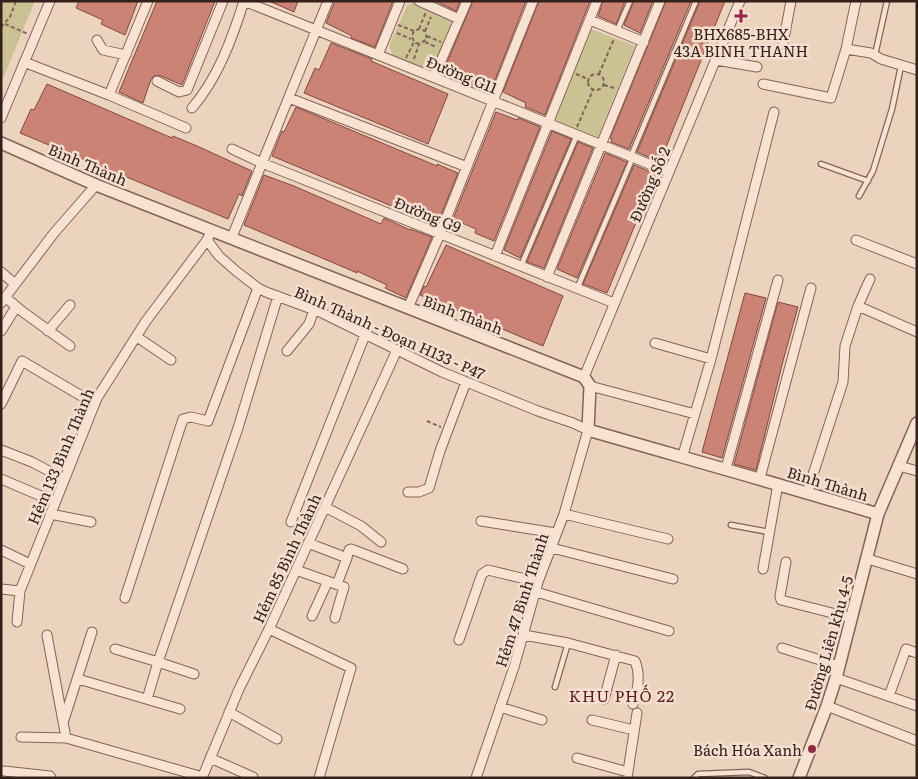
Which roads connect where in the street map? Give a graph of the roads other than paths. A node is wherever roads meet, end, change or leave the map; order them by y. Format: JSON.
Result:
{"nodes":[{"id":1,"x":50,"y":1,"type":"edge"},
{"id":2,"x":148,"y":1,"type":"edge"},
{"id":3,"x":223,"y":1,"type":"edge"},
{"id":4,"x":244,"y":1,"type":"edge"},
{"id":5,"x":328,"y":1,"type":"edge"},
{"id":6,"x":400,"y":1,"type":"edge"},
{"id":7,"x":419,"y":1,"type":"edge"},
{"id":8,"x":467,"y":1,"type":"edge"},
{"id":9,"x":533,"y":1,"type":"edge"},
{"id":10,"x":597,"y":1,"type":"edge"},
{"id":11,"x":630,"y":1,"type":"edge"},
{"id":12,"x":660,"y":1,"type":"edge"},
{"id":13,"x":696,"y":1,"type":"edge"},
{"id":14,"x":740,"y":1,"type":"edge"},
{"id":15,"x":792,"y":1,"type":"edge"},
{"id":16,"x":856,"y":1,"type":"edge"},
{"id":17,"x":887,"y":1,"type":"edge"},
{"id":18,"x":460,"y":20,"type":"junction"},
{"id":19,"x":590,"y":20,"type":"junction"},
{"id":20,"x":316,"y":30,"type":"junction"},
{"id":21,"x":617,"y":31,"type":"junction"},
{"id":22,"x":97,"y":40,"type":"dead end"},
{"id":23,"x":644,"y":42,"type":"junction"},
{"id":24,"x":783,"y":44,"type":"dead end"},
{"id":25,"x":846,"y":49,"type":"junction"},
{"id":26,"x":126,"y":55,"type":"junction"},
{"id":27,"x":378,"y":55,"type":"junction"},
{"id":28,"x":875,"y":55,"type":"junction"},
{"id":29,"x":716,"y":60,"type":"junction"},
{"id":30,"x":24,"y":62,"type":"junction"},
{"id":31,"x":902,"y":66,"type":"junction"},
{"id":32,"x":757,"y":67,"type":"dead end"},
{"id":33,"x":917,"y":70,"type":"edge"},
{"id":34,"x":434,"y":77,"type":"junction"},
{"id":35,"x":157,"y":81,"type":"dead end"},
{"id":36,"x":763,"y":84,"type":"dead end"},
{"id":37,"x":109,"y":95,"type":"junction"},
{"id":38,"x":289,"y":98,"type":"junction"},
{"id":39,"x":493,"y":101,"type":"junction"},
{"id":40,"x":192,"y":108,"type":"dead end"},
{"id":41,"x":774,"y":112,"type":"dead end"},
{"id":42,"x":1,"y":118,"type":"edge"},
{"id":43,"x":548,"y":123,"type":"junction"},
{"id":44,"x":186,"y":128,"type":"dead end"},
{"id":45,"x":576,"y":134,"type":"junction"},
{"id":46,"x":1,"y":143,"type":"edge"},
{"id":47,"x":602,"y":145,"type":"junction"},
{"id":48,"x":232,"y":150,"type":"dead end"},
{"id":49,"x":632,"y":157,"type":"junction"},
{"id":50,"x":262,"y":163,"type":"junction"},
{"id":51,"x":822,"y":164,"type":"dead end"},
{"id":52,"x":467,"y":167,"type":"junction"},
{"id":53,"x":669,"y":172,"type":"junction"},
{"id":54,"x":868,"y":181,"type":"junction"},
{"id":55,"x":96,"y":185,"type":"junction"},
{"id":56,"x":859,"y":196,"type":"dead end"},
{"id":57,"x":440,"y":234,"type":"junction"},
{"id":58,"x":210,"y":235,"type":"junction"},
{"id":59,"x":232,"y":238,"type":"junction"},
{"id":60,"x":856,"y":240,"type":"dead end"},
{"id":61,"x":495,"y":256,"type":"junction"},
{"id":62,"x":917,"y":264,"type":"edge"},
{"id":63,"x":520,"y":266,"type":"junction"},
{"id":64,"x":1,"y":272,"type":"edge"},
{"id":65,"x":547,"y":277,"type":"junction"},
{"id":66,"x":870,"y":279,"type":"dead end"},
{"id":67,"x":778,"y":280,"type":"dead end"},
{"id":68,"x":15,"y":284,"type":"junction"},
{"id":69,"x":258,"y":288,"type":"junction"},
{"id":70,"x":811,"y":288,"type":"dead end"},
{"id":71,"x":577,"y":289,"type":"junction"},
{"id":72,"x":278,"y":296,"type":"junction"},
{"id":73,"x":3,"y":300,"type":"edge"},
{"id":74,"x":614,"y":304,"type":"junction"},
{"id":75,"x":70,"y":305,"type":"dead end"},
{"id":76,"x":16,"y":306,"type":"junction"},
{"id":77,"x":858,"y":306,"type":"junction"},
{"id":78,"x":408,"y":308,"type":"junction"},
{"id":79,"x":314,"y":310,"type":"junction"},
{"id":80,"x":1,"y":331,"type":"edge"},
{"id":81,"x":48,"y":331,"type":"junction"},
{"id":82,"x":917,"y":332,"type":"edge"},
{"id":83,"x":365,"y":335,"type":"junction"},
{"id":84,"x":137,"y":337,"type":"junction"},
{"id":85,"x":655,"y":343,"type":"dead end"},
{"id":86,"x":70,"y":346,"type":"dead end"},
{"id":87,"x":397,"y":350,"type":"junction"},
{"id":88,"x":287,"y":351,"type":"dead end"},
{"id":89,"x":711,"y":359,"type":"junction"},
{"id":90,"x":171,"y":360,"type":"dead end"},
{"id":91,"x":466,"y":382,"type":"junction"},
{"id":92,"x":587,"y":382,"type":"junction"},
{"id":93,"x":1,"y":404,"type":"edge"},
{"id":94,"x":95,"y":404,"type":"junction"},
{"id":95,"x":695,"y":414,"type":"junction"},
{"id":96,"x":917,"y":423,"type":"edge"},
{"id":97,"x":588,"y":430,"type":"junction"},
{"id":98,"x":1,"y":450,"type":"edge"},
{"id":99,"x":682,"y":458,"type":"junction"},
{"id":100,"x":899,"y":466,"type":"junction"},
{"id":101,"x":726,"y":468,"type":"junction"},
{"id":102,"x":917,"y":471,"type":"edge"},
{"id":103,"x":760,"y":478,"type":"junction"},
{"id":104,"x":1,"y":479,"type":"edge"},
{"id":105,"x":64,"y":479,"type":"junction"},
{"id":106,"x":778,"y":484,"type":"junction"},
{"id":107,"x":408,"y":492,"type":"dead end"},
{"id":108,"x":808,"y":492,"type":"junction"},
{"id":109,"x":55,"y":502,"type":"junction"},
{"id":110,"x":325,"y":507,"type":"junction"},
{"id":111,"x":50,"y":514,"type":"junction"},
{"id":112,"x":564,"y":514,"type":"junction"},
{"id":113,"x":878,"y":514,"type":"junction"},
{"id":114,"x":481,"y":521,"type":"dead end"},
{"id":115,"x":90,"y":522,"type":"dead end"},
{"id":116,"x":291,"y":522,"type":"dead end"},
{"id":117,"x":732,"y":525,"type":"dead end"},
{"id":118,"x":769,"y":532,"type":"junction"},
{"id":119,"x":556,"y":533,"type":"junction"},
{"id":120,"x":668,"y":539,"type":"dead end"},
{"id":121,"x":381,"y":542,"type":"dead end"},
{"id":122,"x":308,"y":543,"type":"junction"},
{"id":123,"x":552,"y":548,"type":"junction"},
{"id":124,"x":1,"y":550,"type":"edge"},
{"id":125,"x":347,"y":558,"type":"junction"},
{"id":126,"x":868,"y":559,"type":"junction"},
{"id":127,"x":786,"y":562,"type":"dead end"},
{"id":128,"x":30,"y":564,"type":"junction"},
{"id":129,"x":403,"y":569,"type":"dead end"},
{"id":130,"x":763,"y":569,"type":"dead end"},
{"id":131,"x":296,"y":570,"type":"junction"},
{"id":132,"x":917,"y":574,"type":"edge"},
{"id":133,"x":673,"y":579,"type":"dead end"},
{"id":134,"x":328,"y":581,"type":"junction"},
{"id":135,"x":538,"y":582,"type":"junction"},
{"id":136,"x":337,"y":584,"type":"junction"},
{"id":137,"x":1,"y":589,"type":"edge"},
{"id":138,"x":20,"y":591,"type":"junction"},
{"id":139,"x":536,"y":592,"type":"junction"},
{"id":140,"x":125,"y":598,"type":"dead end"},
{"id":141,"x":312,"y":616,"type":"dead end"},
{"id":142,"x":335,"y":618,"type":"dead end"},
{"id":143,"x":852,"y":618,"type":"junction"},
{"id":144,"x":17,"y":622,"type":"dead end"},
{"id":145,"x":269,"y":629,"type":"junction"},
{"id":146,"x":670,"y":631,"type":"dead end"},
{"id":147,"x":92,"y":632,"type":"dead end"},
{"id":148,"x":47,"y":635,"type":"dead end"},
{"id":149,"x":524,"y":635,"type":"junction"},
{"id":150,"x":459,"y":640,"type":"dead end"},
{"id":151,"x":568,"y":644,"type":"junction"},
{"id":152,"x":782,"y":648,"type":"dead end"},
{"id":153,"x":115,"y":649,"type":"dead end"},
{"id":154,"x":917,"y":653,"type":"edge"},
{"id":155,"x":616,"y":655,"type":"junction"},
{"id":156,"x":158,"y":662,"type":"junction"},
{"id":157,"x":837,"y":672,"type":"junction"},
{"id":158,"x":194,"y":674,"type":"dead end"},
{"id":159,"x":78,"y":679,"type":"junction"},
{"id":160,"x":555,"y":688,"type":"dead end"},
{"id":161,"x":889,"y":696,"type":"junction"},
{"id":162,"x":147,"y":699,"type":"junction"},
{"id":163,"x":604,"y":699,"type":"dead end"},
{"id":164,"x":633,"y":704,"type":"dead end"},
{"id":165,"x":827,"y":706,"type":"junction"},
{"id":166,"x":917,"y":706,"type":"edge"},
{"id":167,"x":500,"y":707,"type":"junction"},
{"id":168,"x":180,"y":709,"type":"dead end"},
{"id":169,"x":229,"y":712,"type":"junction"},
{"id":170,"x":637,"y":713,"type":"dead end"},
{"id":171,"x":542,"y":720,"type":"dead end"},
{"id":172,"x":592,"y":720,"type":"dead end"},
{"id":173,"x":64,"y":721,"type":"junction"},
{"id":174,"x":634,"y":730,"type":"junction"},
{"id":175,"x":21,"y":737,"type":"dead end"},
{"id":176,"x":66,"y":738,"type":"junction"},
{"id":177,"x":277,"y":739,"type":"dead end"},
{"id":178,"x":917,"y":742,"type":"edge"},
{"id":179,"x":210,"y":758,"type":"junction"},
{"id":180,"x":577,"y":758,"type":"dead end"},
{"id":181,"x":4,"y":771,"type":"dead end"},
{"id":182,"x":628,"y":775,"type":"edge"},
{"id":183,"x":202,"y":777,"type":"edge"},
{"id":184,"x":253,"y":777,"type":"edge"},
{"id":185,"x":51,"y":778,"type":"edge"},
{"id":186,"x":319,"y":778,"type":"edge"},
{"id":187,"x":476,"y":778,"type":"edge"},
{"id":188,"x":694,"y":778,"type":"edge"},
{"id":189,"x":765,"y":778,"type":"edge"},
{"id":190,"x":800,"y":778,"type":"edge"}],
"edges":[{"from":1,"to":30,"type":"street"},
{"from":2,"to":26,"type":"street"},
{"from":3,"to":35,"type":"street"},
{"from":4,"to":20,"type":"street","name":"Đường G11"},
{"from":4,"to":40,"type":"street"},
{"from":5,"to":20,"type":"street"},
{"from":6,"to":27,"type":"street"},
{"from":7,"to":18,"type":"street"},
{"from":8,"to":18,"type":"street"},
{"from":9,"to":39,"type":"street"},
{"from":10,"to":19,"type":"street"},
{"from":11,"to":21,"type":"lane"},
{"from":12,"to":23,"type":"street"},
{"from":13,"to":49,"type":"lane"},
{"from":14,"to":29,"type":"street","name":"Đường Số 2"},
{"from":15,"to":24,"type":"street"},
{"from":16,"to":25,"type":"street"},
{"from":17,"to":28,"type":"lane"},
{"from":18,"to":34,"type":"street"},
{"from":19,"to":21,"type":"street"},
{"from":19,"to":43,"type":"street"},
{"from":20,"to":27,"type":"street","name":"Đường G11"},
{"from":20,"to":38,"type":"street"},
{"from":21,"to":23,"type":"street"},
{"from":22,"to":26,"type":"street"},
{"from":23,"to":47,"type":"street"},
{"from":25,"to":28,"type":"street"},
{"from":25,"to":36,"type":"street"},
{"from":26,"to":37,"type":"street"},
{"from":27,"to":34,"type":"street","name":"Đường G11"},
{"from":28,"to":31,"type":"street"},
{"from":29,"to":32,"type":"street"},
{"from":29,"to":53,"type":"street","name":"Đường Số 2"},
{"from":30,"to":37,"type":"street"},
{"from":30,"to":42,"type":"street"},
{"from":31,"to":33,"type":"street"},
{"from":31,"to":54,"type":"lane"},
{"from":34,"to":39,"type":"street","name":"Đường G11"},
{"from":37,"to":44,"type":"street"},
{"from":38,"to":50,"type":"street"},
{"from":38,"to":52,"type":"street"},
{"from":39,"to":43,"type":"street","name":"Đường G11"},
{"from":39,"to":52,"type":"street"},
{"from":41,"to":89,"type":"street"},
{"from":43,"to":45,"type":"street","name":"Đường G11"},
{"from":43,"to":61,"type":"street"},
{"from":45,"to":47,"type":"street","name":"Đường G11"},
{"from":45,"to":63,"type":"lane"},
{"from":46,"to":55,"type":"street","name":"Bình Thành"},
{"from":47,"to":49,"type":"street","name":"Đường G11"},
{"from":47,"to":65,"type":"street"},
{"from":48,"to":50,"type":"street","name":"Đường G9"},
{"from":49,"to":53,"type":"street","name":"Đường G11"},
{"from":49,"to":71,"type":"lane"},
{"from":50,"to":57,"type":"street","name":"Đường G9"},
{"from":50,"to":59,"type":"street"},
{"from":51,"to":54,"type":"lane"},
{"from":52,"to":57,"type":"street"},
{"from":53,"to":74,"type":"street","name":"Đường Số 2"},
{"from":54,"to":56,"type":"lane"},
{"from":55,"to":58,"type":"street","name":"Bình Thành"},
{"from":55,"to":68,"type":"street"},
{"from":57,"to":61,"type":"street","name":"Đường G9"},
{"from":57,"to":78,"type":"street"},
{"from":58,"to":59,"type":"street","name":"Bình Thành"},
{"from":58,"to":69,"type":"street","name":"Bình Thành - Đoạn H133 - P47"},
{"from":58,"to":84,"type":"street","name":"Hẻm 133 Bình Thành"},
{"from":59,"to":78,"type":"street","name":"Bình Thành"},
{"from":60,"to":62,"type":"street"},
{"from":61,"to":63,"type":"street","name":"Đường G9"},
{"from":63,"to":65,"type":"street","name":"Đường G9"},
{"from":64,"to":68,"type":"street"},
{"from":65,"to":71,"type":"street","name":"Đường G9"},
{"from":66,"to":77,"type":"street"},
{"from":67,"to":101,"type":"street"},
{"from":68,"to":73,"type":"street"},
{"from":69,"to":72,"type":"street","name":"Bình Thành - Đoạn H133 - P47"},
{"from":69,"to":140,"type":"street"},
{"from":70,"to":103,"type":"street"},
{"from":71,"to":74,"type":"street","name":"Đường G9"},
{"from":72,"to":79,"type":"street","name":"Bình Thành - Đoạn H133 - P47"},
{"from":72,"to":156,"type":"street"},
{"from":73,"to":76,"type":"street"},
{"from":74,"to":92,"type":"street","name":"Đường Số 2"},
{"from":75,"to":81,"type":"street"},
{"from":76,"to":80,"type":"street"},
{"from":76,"to":81,"type":"street"},
{"from":77,"to":82,"type":"street"},
{"from":77,"to":108,"type":"street"},
{"from":78,"to":92,"type":"street","name":"Bình Thành"},
{"from":79,"to":83,"type":"street","name":"Bình Thành - Đoạn H133 - P47"},
{"from":79,"to":88,"type":"street"},
{"from":81,"to":86,"type":"street"},
{"from":83,"to":87,"type":"street","name":"Bình Thành - Đoạn H133 - P47"},
{"from":83,"to":116,"type":"street"},
{"from":84,"to":90,"type":"street"},
{"from":84,"to":94,"type":"street","name":"Hẻm 133 Bình Thành"},
{"from":85,"to":89,"type":"street"},
{"from":87,"to":91,"type":"street","name":"Bình Thành - Đoạn H133 - P47"},
{"from":87,"to":110,"type":"street","name":"Hẻm 85 Bình Thành"},
{"from":89,"to":95,"type":"street"},
{"from":91,"to":97,"type":"street","name":"Bình Thành - Đoạn H133 - P47"},
{"from":91,"to":107,"type":"street"},
{"from":92,"to":95,"type":"street"},
{"from":92,"to":97,"type":"street"},
{"from":93,"to":94,"type":"street"},
{"from":94,"to":105,"type":"street","name":"Hẻm 133 Bình Thành"},
{"from":95,"to":99,"type":"street"},
{"from":96,"to":100,"type":"street","name":"Đường Liên khu 4-5"},
{"from":97,"to":99,"type":"street","name":"Bình Thành"},
{"from":97,"to":112,"type":"street","name":"Hẻm 47 Bình Thành"},
{"from":98,"to":105,"type":"street"},
{"from":99,"to":101,"type":"street","name":"Bình Thành"},
{"from":100,"to":102,"type":"street"},
{"from":100,"to":113,"type":"street","name":"Đường Liên khu 4-5"},
{"from":101,"to":103,"type":"street","name":"Bình Thành"},
{"from":103,"to":106,"type":"street","name":"Bình Thành"},
{"from":104,"to":109,"type":"street"},
{"from":105,"to":109,"type":"street","name":"Hẻm 133 Bình Thành"},
{"from":106,"to":108,"type":"street","name":"Bình Thành"},
{"from":106,"to":118,"type":"street"},
{"from":108,"to":113,"type":"street","name":"Bình Thành"},
{"from":109,"to":111,"type":"street","name":"Hẻm 133 Bình Thành"},
{"from":110,"to":121,"type":"street"},
{"from":110,"to":122,"type":"street","name":"Hẻm 85 Bình Thành"},
{"from":111,"to":115,"type":"street"},
{"from":111,"to":128,"type":"street","name":"Hẻm 133 Bình Thành"},
{"from":112,"to":119,"type":"street","name":"Hẻm 47 Bình Thành"},
{"from":112,"to":120,"type":"street"},
{"from":113,"to":126,"type":"street","name":"Đường Liên khu 4-5"},
{"from":114,"to":119,"type":"street"},
{"from":117,"to":118,"type":"lane"},
{"from":118,"to":130,"type":"street"},
{"from":119,"to":123,"type":"street","name":"Hẻm 47 Bình Thành"},
{"from":122,"to":125,"type":"street"},
{"from":122,"to":131,"type":"street","name":"Hẻm 85 Bình Thành"},
{"from":123,"to":133,"type":"street"},
{"from":123,"to":135,"type":"street","name":"Hẻm 47 Bình Thành"},
{"from":124,"to":128,"type":"street"},
{"from":125,"to":129,"type":"street"},
{"from":125,"to":136,"type":"street"},
{"from":126,"to":132,"type":"street"},
{"from":126,"to":143,"type":"street","name":"Đường Liên khu 4-5"},
{"from":127,"to":143,"type":"street"},
{"from":128,"to":138,"type":"street","name":"Hẻm 133 Bình Thành"},
{"from":131,"to":134,"type":"street"},
{"from":131,"to":145,"type":"street","name":"Hẻm 85 Bình Thành"},
{"from":134,"to":136,"type":"street"},
{"from":134,"to":141,"type":"street"},
{"from":135,"to":139,"type":"street","name":"Hẻm 47 Bình Thành"},
{"from":135,"to":150,"type":"street"},
{"from":136,"to":142,"type":"street"},
{"from":137,"to":138,"type":"street"},
{"from":138,"to":144,"type":"street","name":"Hẻm 133 Bình Thành"},
{"from":139,"to":146,"type":"street"},
{"from":139,"to":149,"type":"street","name":"Hẻm 47 Bình Thành"},
{"from":143,"to":157,"type":"street","name":"Đường Liên khu 4-5"},
{"from":145,"to":169,"type":"street","name":"Hẻm 85 Bình Thành"},
{"from":145,"to":186,"type":"street"},
{"from":147,"to":159,"type":"street"},
{"from":148,"to":173,"type":"street"},
{"from":149,"to":151,"type":"street"},
{"from":149,"to":167,"type":"street","name":"Hẻm 47 Bình Thành"},
{"from":151,"to":155,"type":"street"},
{"from":151,"to":160,"type":"lane"},
{"from":152,"to":157,"type":"street"},
{"from":153,"to":156,"type":"street"},
{"from":154,"to":161,"type":"street"},
{"from":155,"to":163,"type":"street"},
{"from":155,"to":164,"type":"street"},
{"from":156,"to":158,"type":"street"},
{"from":156,"to":162,"type":"street"},
{"from":157,"to":161,"type":"street"},
{"from":157,"to":165,"type":"street","name":"Đường Liên khu 4-5"},
{"from":159,"to":162,"type":"street"},
{"from":159,"to":173,"type":"street"},
{"from":161,"to":166,"type":"street"},
{"from":162,"to":168,"type":"street"},
{"from":165,"to":178,"type":"street"},
{"from":165,"to":190,"type":"street","name":"Đường Liên khu 4-5"},
{"from":167,"to":171,"type":"street"},
{"from":167,"to":187,"type":"street","name":"Hẻm 47 Bình Thành"},
{"from":169,"to":177,"type":"street"},
{"from":169,"to":179,"type":"street","name":"Hẻm 85 Bình Thành"},
{"from":170,"to":174,"type":"street"},
{"from":172,"to":174,"type":"street"},
{"from":173,"to":176,"type":"street"},
{"from":174,"to":182,"type":"street"},
{"from":175,"to":176,"type":"street"},
{"from":176,"to":183,"type":"street"},
{"from":179,"to":183,"type":"street","name":"Hẻm 85 Bình Thành"},
{"from":179,"to":184,"type":"street"},
{"from":180,"to":182,"type":"street"},
{"from":181,"to":185,"type":"street"},
{"from":188,"to":189,"type":"lane"}]}
